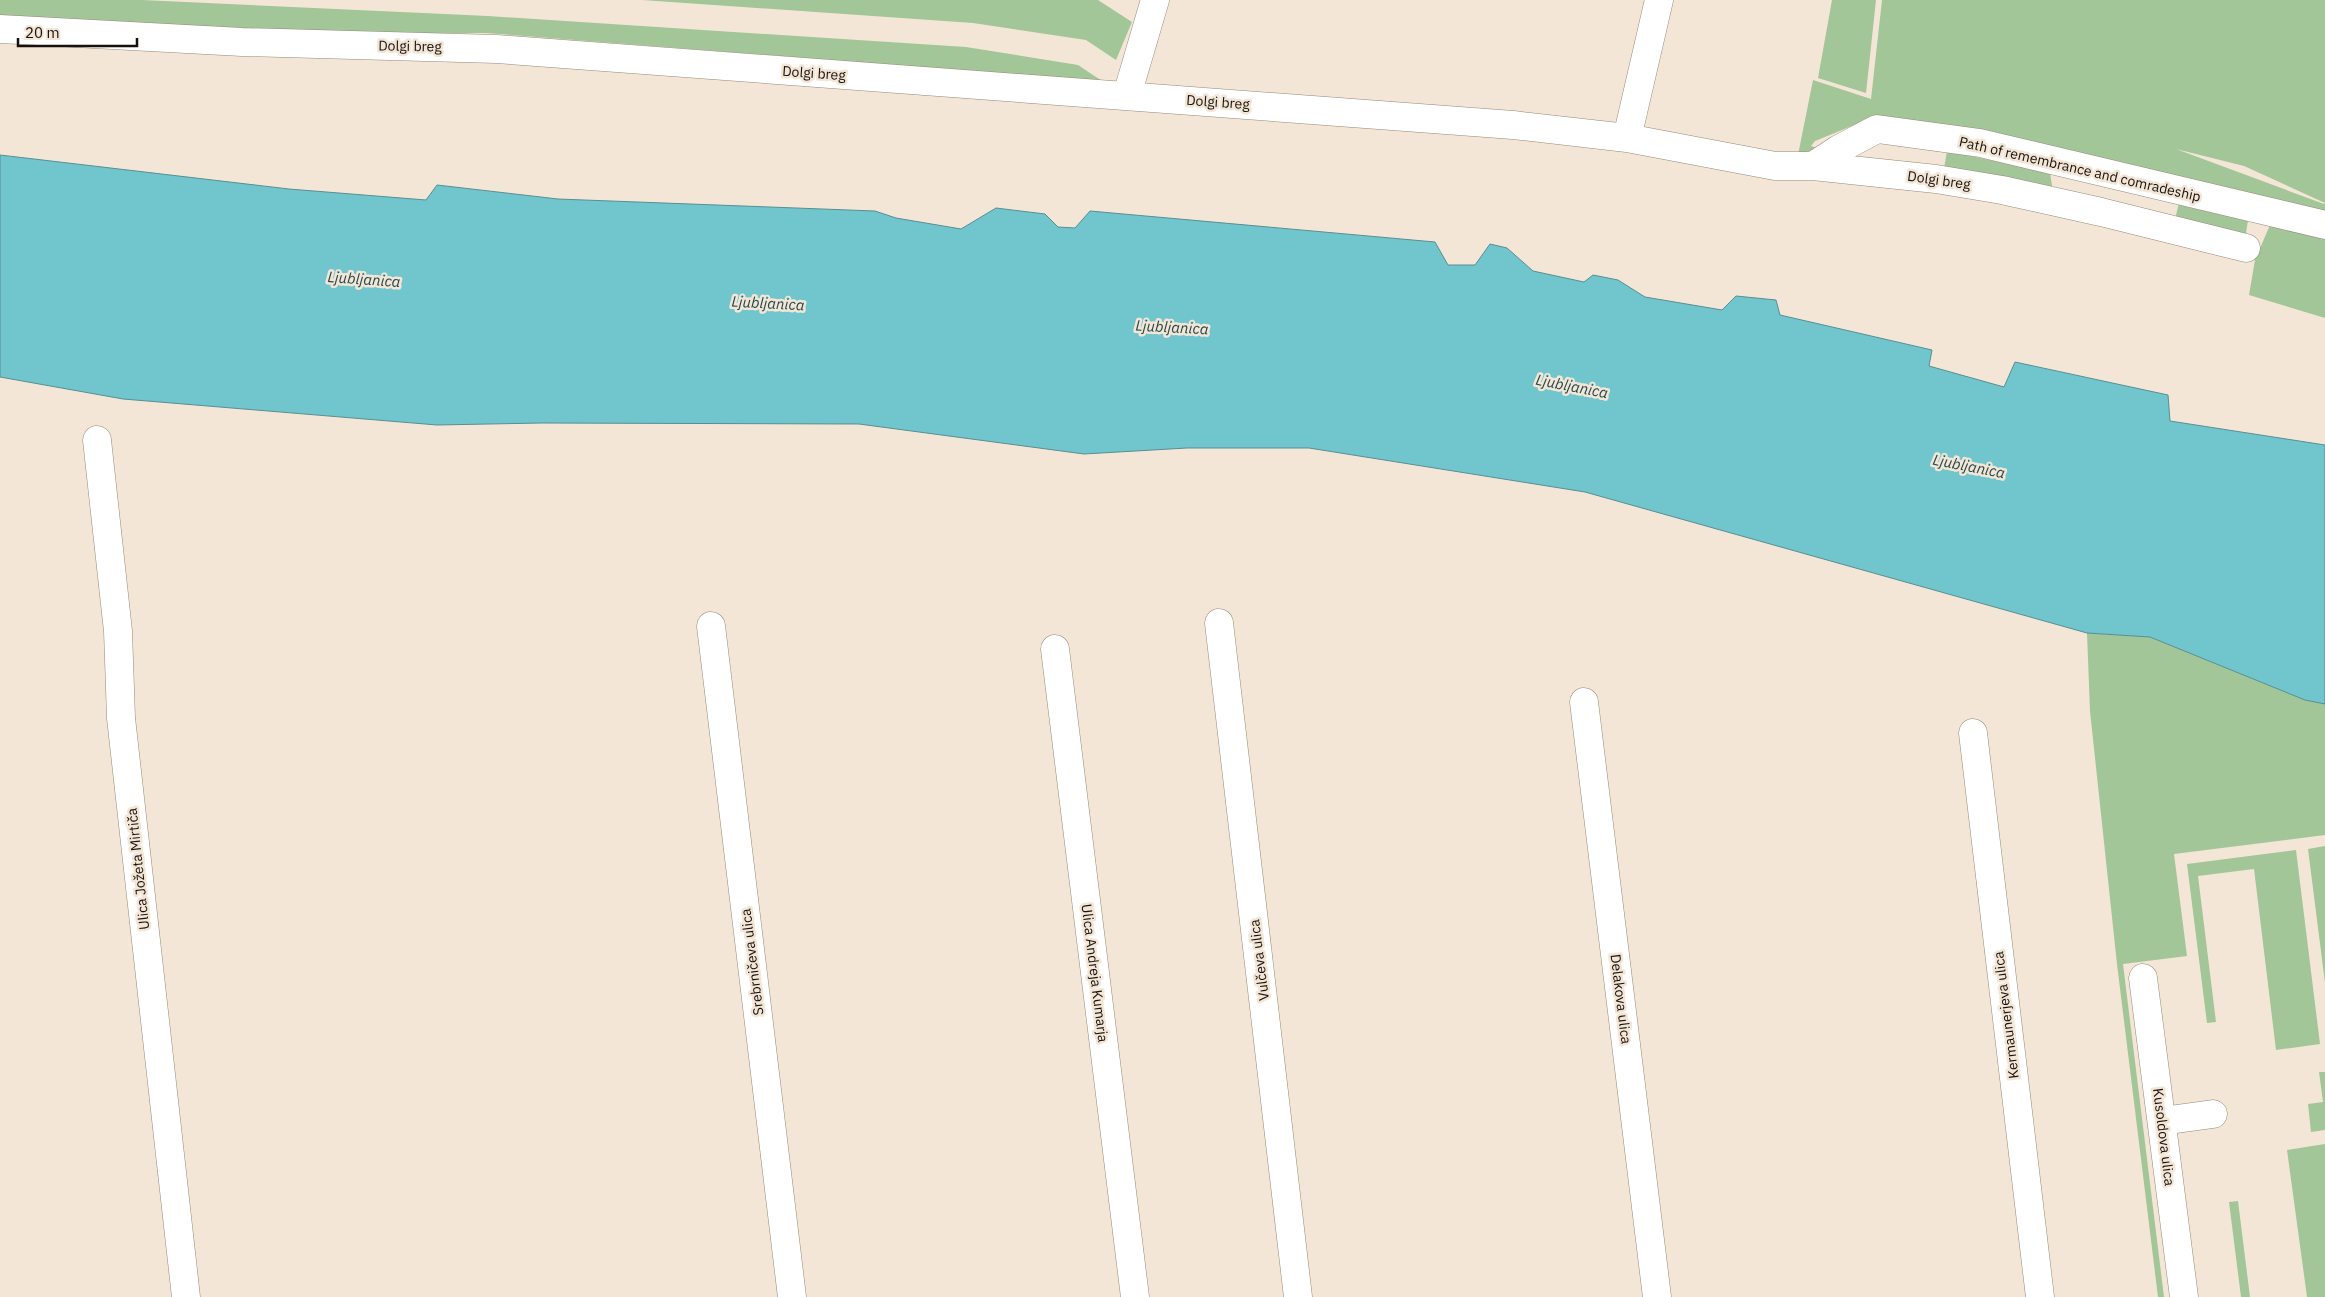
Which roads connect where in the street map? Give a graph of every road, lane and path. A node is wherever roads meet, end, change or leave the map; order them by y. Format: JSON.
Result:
{"nodes":[{"id":1,"x":1155,"y":0,"type":"edge"},
{"id":2,"x":1659,"y":0,"type":"edge"},
{"id":3,"x":0,"y":29,"type":"edge"},
{"id":4,"x":1127,"y":95,"type":"junction"},
{"id":5,"x":1627,"y":138,"type":"junction"},
{"id":6,"x":1813,"y":166,"type":"junction"},
{"id":7,"x":2325,"y":225,"type":"edge"},
{"id":8,"x":2246,"y":248,"type":"dead end"},
{"id":9,"x":97,"y":440,"type":"dead end"},
{"id":10,"x":1219,"y":624,"type":"dead end"},
{"id":11,"x":711,"y":626,"type":"dead end"},
{"id":12,"x":1055,"y":649,"type":"dead end"},
{"id":13,"x":1584,"y":702,"type":"dead end"},
{"id":14,"x":1973,"y":733,"type":"dead end"},
{"id":15,"x":2143,"y":978,"type":"dead end"},
{"id":16,"x":2212,"y":1114,"type":"dead end"},
{"id":17,"x":2162,"y":1121,"type":"junction"},
{"id":18,"x":186,"y":1297,"type":"edge"},
{"id":19,"x":792,"y":1297,"type":"edge"},
{"id":20,"x":1136,"y":1297,"type":"edge"},
{"id":21,"x":1298,"y":1297,"type":"edge"},
{"id":22,"x":1657,"y":1297,"type":"edge"},
{"id":23,"x":2040,"y":1297,"type":"edge"},
{"id":24,"x":2184,"y":1297,"type":"edge"}],
"edges":[{"from":1,"to":4,"type":"street"},
{"from":2,"to":5,"type":"street"},
{"from":3,"to":4,"type":"street","name":"Dolgi breg"},
{"from":4,"to":5,"type":"street","name":"Dolgi breg"},
{"from":5,"to":6,"type":"street","name":"Dolgi breg"},
{"from":6,"to":7,"type":"street","name":"Path of remembrance and comradeship"},
{"from":6,"to":8,"type":"street","name":"Dolgi breg"},
{"from":9,"to":18,"type":"street","name":"Ulica Jožeta Mirtiča"},
{"from":10,"to":21,"type":"street","name":"Vulčeva ulica"},
{"from":11,"to":19,"type":"street","name":"Srebrničeva ulica"},
{"from":12,"to":20,"type":"street","name":"Ulica Andreja Kumarja"},
{"from":13,"to":22,"type":"street","name":"Delakova ulica"},
{"from":14,"to":23,"type":"street","name":"Kermaunerjeva ulica"},
{"from":15,"to":17,"type":"street","name":"Kusoldova ulica"},
{"from":16,"to":17,"type":"street"},
{"from":17,"to":24,"type":"street","name":"Kusoldova ulica"}]}
